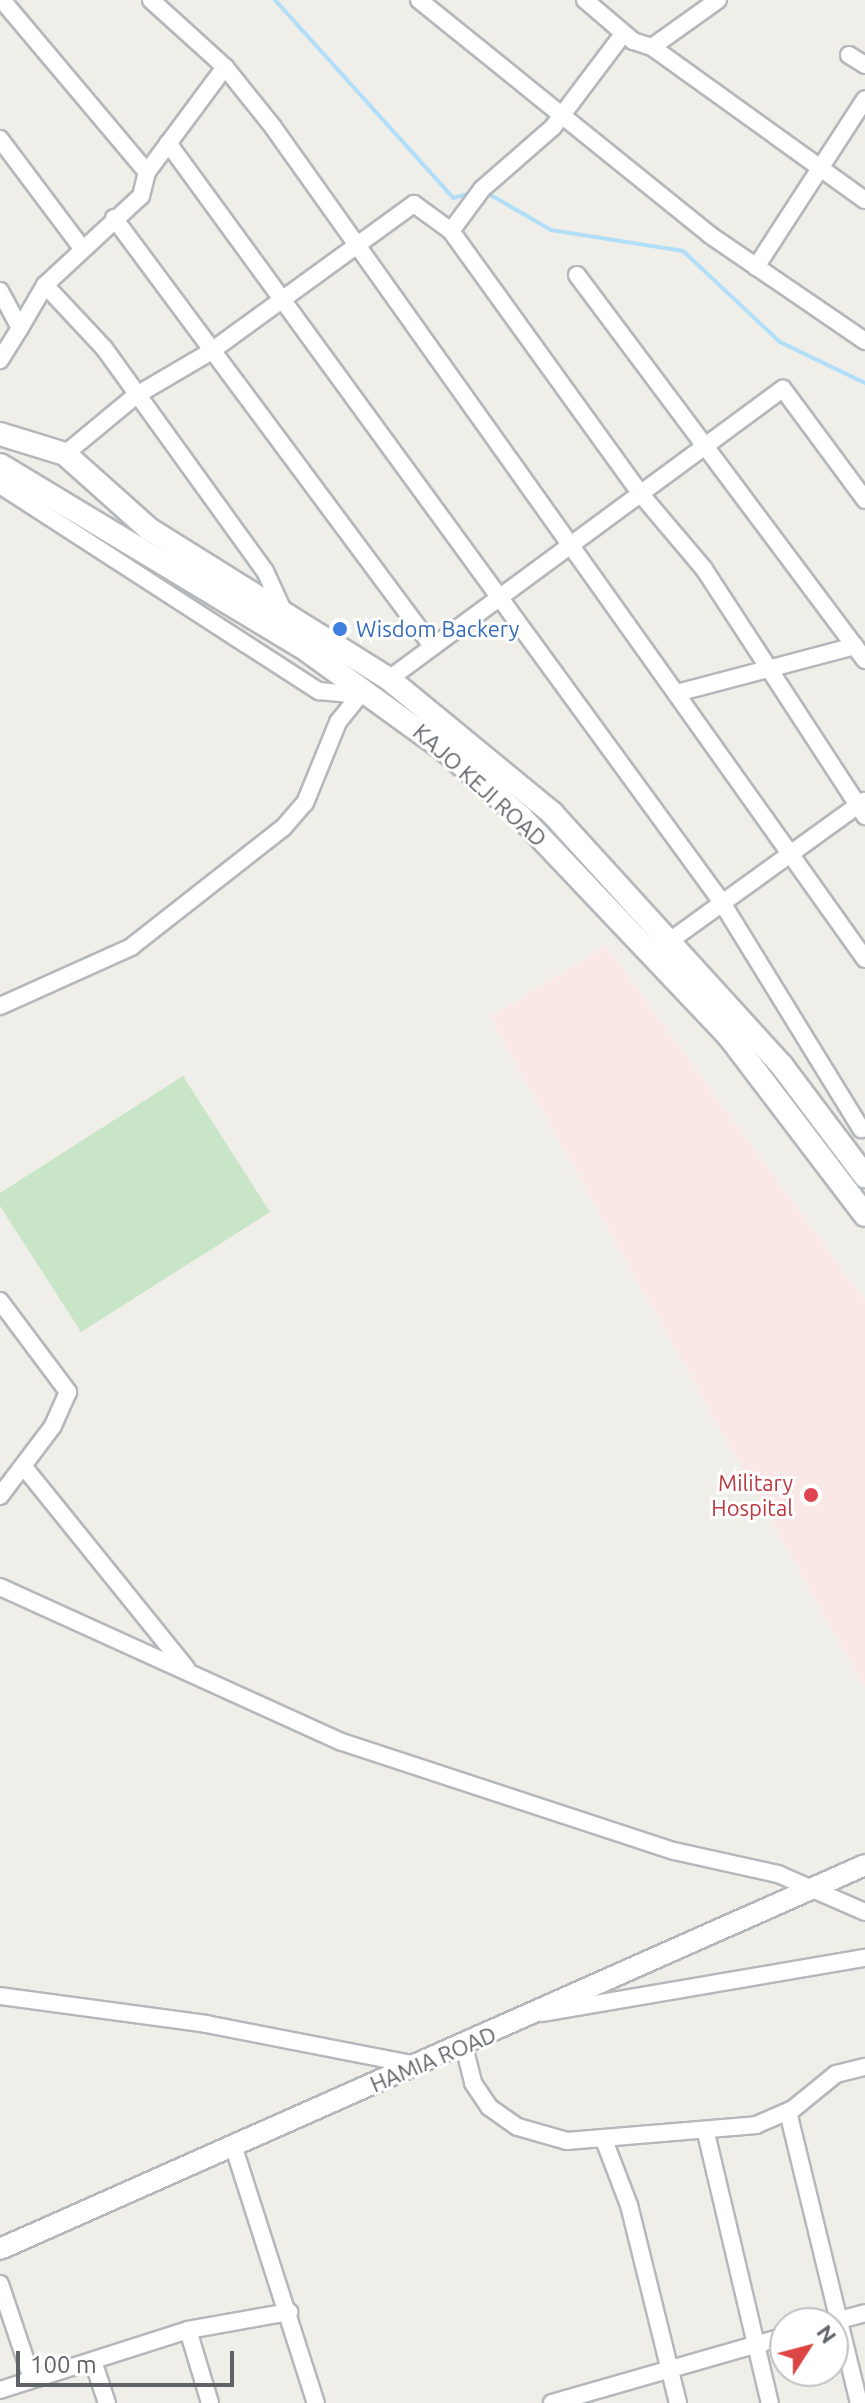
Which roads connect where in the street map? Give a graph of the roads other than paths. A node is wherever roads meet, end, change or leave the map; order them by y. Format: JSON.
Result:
{"nodes":[{"id":1,"x":2,"y":0,"type":"edge"},
{"id":2,"x":151,"y":0,"type":"edge"},
{"id":3,"x":419,"y":0,"type":"edge"},
{"id":4,"x":585,"y":0,"type":"edge"},
{"id":5,"x":718,"y":0,"type":"edge"},
{"id":6,"x":623,"y":34,"type":"junction"},
{"id":7,"x":652,"y":47,"type":"junction"},
{"id":8,"x":849,"y":55,"type":"dead end"},
{"id":9,"x":865,"y":65,"type":"edge"},
{"id":10,"x":225,"y":67,"type":"junction"},
{"id":11,"x":865,"y":99,"type":"edge"},
{"id":12,"x":563,"y":115,"type":"junction"},
{"id":13,"x":0,"y":139,"type":"edge"},
{"id":14,"x":168,"y":143,"type":"junction"},
{"id":15,"x":818,"y":165,"type":"junction"},
{"id":16,"x":147,"y":172,"type":"junction"},
{"id":17,"x":865,"y":200,"type":"edge"},
{"id":18,"x":114,"y":218,"type":"junction"},
{"id":19,"x":451,"y":231,"type":"junction"},
{"id":20,"x":356,"y":243,"type":"junction"},
{"id":21,"x":81,"y":247,"type":"junction"},
{"id":22,"x":756,"y":267,"type":"junction"},
{"id":23,"x":577,"y":275,"type":"dead end"},
{"id":24,"x":45,"y":285,"type":"junction"},
{"id":25,"x":0,"y":291,"type":"edge"},
{"id":26,"x":282,"y":298,"type":"junction"},
{"id":27,"x":20,"y":328,"type":"junction"},
{"id":28,"x":865,"y":341,"type":"edge"},
{"id":29,"x":210,"y":352,"type":"junction"},
{"id":30,"x":0,"y":360,"type":"edge"},
{"id":31,"x":135,"y":396,"type":"junction"},
{"id":32,"x":0,"y":434,"type":"edge"},
{"id":33,"x":707,"y":443,"type":"junction"},
{"id":34,"x":65,"y":454,"type":"junction"},
{"id":35,"x":0,"y":465,"type":"edge"},
{"id":36,"x":0,"y":485,"type":"edge"},
{"id":37,"x":639,"y":492,"type":"junction"},
{"id":38,"x":865,"y":500,"type":"edge"},
{"id":39,"x":568,"y":542,"type":"junction"},
{"id":40,"x":499,"y":596,"type":"junction"},
{"id":41,"x":282,"y":608,"type":"junction"},
{"id":42,"x":432,"y":646,"type":"junction"},
{"id":43,"x":860,"y":653,"type":"edge"},
{"id":44,"x":769,"y":664,"type":"junction"},
{"id":45,"x":389,"y":679,"type":"junction"},
{"id":46,"x":677,"y":693,"type":"junction"},
{"id":47,"x":862,"y":807,"type":"edge"},
{"id":48,"x":793,"y":850,"type":"junction"},
{"id":49,"x":721,"y":901,"type":"junction"},
{"id":50,"x":671,"y":940,"type":"junction"},
{"id":51,"x":865,"y":959,"type":"edge"},
{"id":52,"x":0,"y":1006,"type":"edge"},
{"id":53,"x":775,"y":1076,"type":"junction"},
{"id":54,"x":863,"y":1128,"type":"edge"},
{"id":55,"x":836,"y":1138,"type":"junction"},
{"id":56,"x":865,"y":1176,"type":"edge"},
{"id":57,"x":865,"y":1215,"type":"edge"},
{"id":58,"x":0,"y":1301,"type":"edge"},
{"id":59,"x":24,"y":1467,"type":"junction"},
{"id":60,"x":0,"y":1496,"type":"edge"},
{"id":61,"x":0,"y":1587,"type":"edge"},
{"id":62,"x":189,"y":1672,"type":"junction"},
{"id":63,"x":865,"y":1865,"type":"edge"},
{"id":64,"x":815,"y":1888,"type":"junction"},
{"id":65,"x":865,"y":1912,"type":"edge"},
{"id":66,"x":865,"y":1958,"type":"edge"},
{"id":67,"x":0,"y":1996,"type":"edge"},
{"id":68,"x":537,"y":2014,"type":"junction"},
{"id":69,"x":464,"y":2046,"type":"junction"},
{"id":70,"x":419,"y":2065,"type":"junction"},
{"id":71,"x":865,"y":2067,"type":"edge"},
{"id":72,"x":788,"y":2112,"type":"junction"},
{"id":73,"x":706,"y":2133,"type":"junction"},
{"id":74,"x":604,"y":2140,"type":"junction"},
{"id":75,"x":233,"y":2145,"type":"junction"},
{"id":76,"x":0,"y":2249,"type":"edge"},
{"id":77,"x":0,"y":2284,"type":"edge"},
{"id":78,"x":829,"y":2307,"type":"edge"},
{"id":79,"x":289,"y":2312,"type":"junction"},
{"id":80,"x":188,"y":2330,"type":"junction"},
{"id":81,"x":769,"y":2341,"type":"edge"},
{"id":82,"x":755,"y":2345,"type":"junction"},
{"id":83,"x":93,"y":2361,"type":"junction"},
{"id":84,"x":669,"y":2373,"type":"junction"},
{"id":85,"x":849,"y":2373,"type":"edge"},
{"id":86,"x":32,"y":2379,"type":"junction"},
{"id":87,"x":0,"y":2390,"type":"edge"},
{"id":88,"x":592,"y":2398,"type":"edge"},
{"id":89,"x":107,"y":2403,"type":"edge"},
{"id":90,"x":210,"y":2403,"type":"edge"},
{"id":91,"x":316,"y":2403,"type":"edge"},
{"id":92,"x":552,"y":2403,"type":"edge"},
{"id":93,"x":678,"y":2403,"type":"edge"},
{"id":94,"x":770,"y":2403,"type":"edge"},
{"id":95,"x":859,"y":2403,"type":"edge"}],
"edges":[{"from":1,"to":16,"type":"street"},
{"from":2,"to":10,"type":"street"},
{"from":3,"to":12,"type":"street"},
{"from":4,"to":6,"type":"street"},
{"from":5,"to":7,"type":"street"},
{"from":6,"to":7,"type":"street"},
{"from":6,"to":12,"type":"street"},
{"from":7,"to":15,"type":"street"},
{"from":8,"to":9,"type":"street"},
{"from":10,"to":14,"type":"street"},
{"from":10,"to":20,"type":"street"},
{"from":11,"to":15,"type":"street"},
{"from":12,"to":19,"type":"street"},
{"from":12,"to":22,"type":"street"},
{"from":13,"to":21,"type":"street"},
{"from":14,"to":16,"type":"street"},
{"from":14,"to":26,"type":"street"},
{"from":15,"to":17,"type":"street"},
{"from":15,"to":22,"type":"street"},
{"from":16,"to":18,"type":"street"},
{"from":18,"to":21,"type":"street"},
{"from":18,"to":29,"type":"street"},
{"from":19,"to":20,"type":"street"},
{"from":19,"to":37,"type":"street"},
{"from":20,"to":26,"type":"street"},
{"from":20,"to":39,"type":"street"},
{"from":21,"to":24,"type":"street"},
{"from":22,"to":28,"type":"street"},
{"from":23,"to":33,"type":"street"},
{"from":24,"to":27,"type":"street"},
{"from":24,"to":31,"type":"street"},
{"from":25,"to":27,"type":"street"},
{"from":26,"to":29,"type":"street"},
{"from":26,"to":40,"type":"street"},
{"from":27,"to":30,"type":"street"},
{"from":29,"to":31,"type":"street"},
{"from":29,"to":42,"type":"street"},
{"from":31,"to":34,"type":"street"},
{"from":31,"to":41,"type":"street"},
{"from":32,"to":34,"type":"main road","name":"KAJO KEJI ROAD"},
{"from":33,"to":37,"type":"street"},
{"from":33,"to":38,"type":"street"},
{"from":33,"to":43,"type":"street"},
{"from":34,"to":41,"type":"main road","name":"KAJO KEJI ROAD"},
{"from":35,"to":53,"type":"main road","name":"KAJO KEJI ROAD"},
{"from":36,"to":52,"type":"street"},
{"from":37,"to":39,"type":"street"},
{"from":37,"to":44,"type":"street"},
{"from":39,"to":40,"type":"street"},
{"from":39,"to":46,"type":"street"},
{"from":40,"to":42,"type":"street"},
{"from":40,"to":49,"type":"street"},
{"from":41,"to":45,"type":"main road","name":"KAJO KEJI ROAD"},
{"from":42,"to":45,"type":"street"},
{"from":43,"to":44,"type":"street"},
{"from":44,"to":46,"type":"street"},
{"from":44,"to":47,"type":"street"},
{"from":45,"to":50,"type":"main road","name":"KAJO KEJI ROAD"},
{"from":46,"to":48,"type":"street"},
{"from":47,"to":48,"type":"street"},
{"from":48,"to":49,"type":"street"},
{"from":48,"to":51,"type":"street"},
{"from":49,"to":50,"type":"street"},
{"from":49,"to":54,"type":"street"},
{"from":50,"to":53,"type":"main road","name":"KAJO KEJI ROAD"},
{"from":53,"to":55,"type":"main road","name":"KAJO KEJI ROAD"},
{"from":53,"to":57,"type":"main road","name":"KAJO KEJI ROAD"},
{"from":54,"to":55,"type":"street"},
{"from":55,"to":56,"type":"main road","name":"KAJO KEJI ROAD"},
{"from":58,"to":59,"type":"street"},
{"from":59,"to":60,"type":"street"},
{"from":59,"to":62,"type":"street"},
{"from":61,"to":62,"type":"street"},
{"from":62,"to":64,"type":"street"},
{"from":63,"to":64,"type":"street","name":"HAMIA ROAD"},
{"from":64,"to":65,"type":"street"},
{"from":64,"to":68,"type":"street","name":"HAMIA ROAD"},
{"from":66,"to":68,"type":"street"},
{"from":67,"to":70,"type":"street"},
{"from":68,"to":69,"type":"street","name":"HAMIA ROAD"},
{"from":69,"to":70,"type":"street","name":"HAMIA ROAD"},
{"from":69,"to":74,"type":"street"},
{"from":70,"to":75,"type":"street","name":"HAMIA ROAD"},
{"from":71,"to":72,"type":"street"},
{"from":72,"to":73,"type":"street"},
{"from":72,"to":78,"type":"street"},
{"from":73,"to":74,"type":"street"},
{"from":73,"to":82,"type":"street"},
{"from":74,"to":84,"type":"street"},
{"from":75,"to":76,"type":"street","name":"HAMIA ROAD"},
{"from":75,"to":79,"type":"street"},
{"from":77,"to":86,"type":"street"},
{"from":79,"to":80,"type":"street"},
{"from":79,"to":91,"type":"street"},
{"from":80,"to":83,"type":"street"},
{"from":80,"to":90,"type":"street"},
{"from":81,"to":82,"type":"street"},
{"from":82,"to":84,"type":"street"},
{"from":82,"to":94,"type":"street"},
{"from":83,"to":86,"type":"street"},
{"from":83,"to":89,"type":"street"},
{"from":84,"to":88,"type":"street"},
{"from":84,"to":93,"type":"street"},
{"from":85,"to":95,"type":"street"},
{"from":86,"to":87,"type":"street"},
{"from":88,"to":92,"type":"street"}]}
